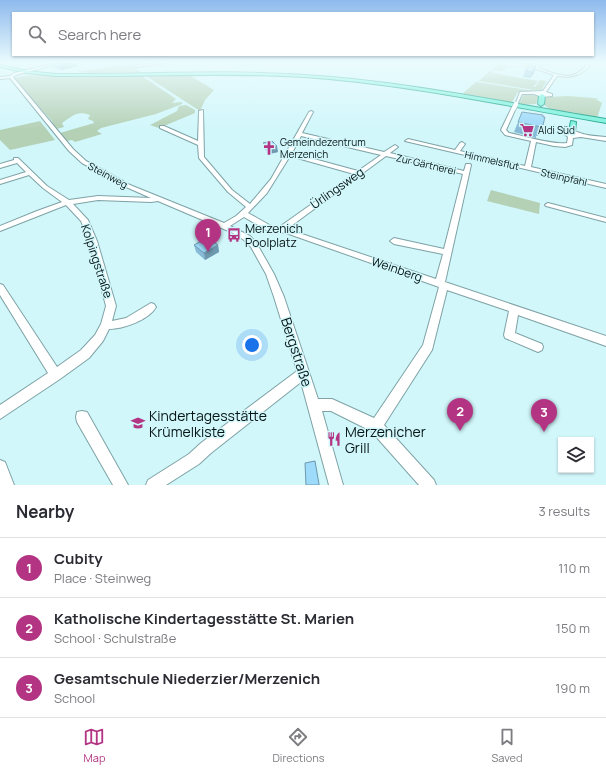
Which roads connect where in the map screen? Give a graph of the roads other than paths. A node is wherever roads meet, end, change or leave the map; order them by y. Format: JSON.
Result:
{"nodes":[{"id":1,"x":21,"y":85,"type":"edge"},
{"id":2,"x":376,"y":85,"type":"edge"},
{"id":3,"x":549,"y":85,"type":"edge"},
{"id":4,"x":543,"y":94,"type":"junction"},
{"id":5,"x":541,"y":104,"type":"junction"},
{"id":6,"x":516,"y":106,"type":"junction"},
{"id":7,"x":201,"y":111,"type":"dead end"},
{"id":8,"x":311,"y":112,"type":"dead end"},
{"id":9,"x":551,"y":112,"type":"junction"},
{"id":10,"x":563,"y":114,"type":"junction"},
{"id":11,"x":594,"y":119,"type":"junction"},
{"id":12,"x":606,"y":121,"type":"edge"},
{"id":13,"x":573,"y":122,"type":"junction"},
{"id":14,"x":162,"y":127,"type":"dead end"},
{"id":15,"x":299,"y":134,"type":"junction"},
{"id":16,"x":572,"y":134,"type":"junction"},
{"id":17,"x":606,"y":139,"type":"edge"},
{"id":18,"x":534,"y":140,"type":"junction"},
{"id":19,"x":408,"y":141,"type":"dead end"},
{"id":20,"x":200,"y":144,"type":"junction"},
{"id":21,"x":462,"y":144,"type":"dead end"},
{"id":22,"x":395,"y":147,"type":"dead end"},
{"id":23,"x":457,"y":152,"type":"junction"},
{"id":24,"x":289,"y":154,"type":"junction"},
{"id":25,"x":386,"y":155,"type":"junction"},
{"id":26,"x":468,"y":164,"type":"dead end"},
{"id":27,"x":0,"y":166,"type":"edge"},
{"id":28,"x":528,"y":168,"type":"junction"},
{"id":29,"x":30,"y":173,"type":"junction"},
{"id":30,"x":358,"y":173,"type":"junction"},
{"id":31,"x":466,"y":173,"type":"junction"},
{"id":32,"x":0,"y":182,"type":"edge"},
{"id":33,"x":606,"y":186,"type":"edge"},
{"id":34,"x":160,"y":199,"type":"junction"},
{"id":35,"x":68,"y":203,"type":"junction"},
{"id":36,"x":548,"y":205,"type":"dead end"},
{"id":37,"x":250,"y":207,"type":"junction"},
{"id":38,"x":244,"y":214,"type":"junction"},
{"id":39,"x":606,"y":220,"type":"edge"},
{"id":40,"x":225,"y":226,"type":"junction"},
{"id":41,"x":0,"y":229,"type":"edge"},
{"id":42,"x":280,"y":230,"type":"junction"},
{"id":43,"x":236,"y":231,"type":"joint"},
{"id":44,"x":394,"y":241,"type":"dead end"},
{"id":45,"x":447,"y":252,"type":"junction"},
{"id":46,"x":442,"y":284,"type":"junction"},
{"id":47,"x":0,"y":287,"type":"edge"},
{"id":48,"x":151,"y":307,"type":"dead end"},
{"id":49,"x":514,"y":309,"type":"junction"},
{"id":50,"x":106,"y":325,"type":"junction"},
{"id":51,"x":606,"y":341,"type":"edge"},
{"id":52,"x":538,"y":347,"type":"dead end"},
{"id":53,"x":303,"y":373,"type":"junction"},
{"id":54,"x":56,"y":375,"type":"junction"},
{"id":55,"x":314,"y":405,"type":"junction"},
{"id":56,"x":0,"y":413,"type":"edge"},
{"id":57,"x":82,"y":417,"type":"dead end"},
{"id":58,"x":376,"y":426,"type":"junction"},
{"id":59,"x":0,"y":467,"type":"edge"},
{"id":60,"x":7,"y":485,"type":"edge"},
{"id":61,"x":121,"y":485,"type":"edge"},
{"id":62,"x":153,"y":485,"type":"edge"},
{"id":63,"x":336,"y":485,"type":"edge"},
{"id":64,"x":429,"y":485,"type":"edge"}],
"edges":[{"from":1,"to":34,"type":"street","name":"Steinweg"},
{"from":2,"to":6,"type":"main road"},
{"from":3,"to":4,"type":"street"},
{"from":4,"to":5,"type":"main road"},
{"from":4,"to":6,"type":"street"},
{"from":5,"to":6,"type":"main road"},
{"from":5,"to":10,"type":"main road"},
{"from":6,"to":9,"type":"main road"},
{"from":6,"to":18,"type":"street"},
{"from":7,"to":20,"type":"street"},
{"from":8,"to":15,"type":"street"},
{"from":9,"to":10,"type":"main road"},
{"from":9,"to":13,"type":"main road"},
{"from":10,"to":11,"type":"main road"},
{"from":11,"to":12,"type":"main road"},
{"from":11,"to":13,"type":"main road"},
{"from":13,"to":16,"type":"main road"},
{"from":14,"to":20,"type":"street"},
{"from":15,"to":24,"type":"street"},
{"from":15,"to":25,"type":"street","name":"Zur Gärtnerei"},
{"from":16,"to":17,"type":"street"},
{"from":16,"to":18,"type":"street"},
{"from":18,"to":28,"type":"street","name":"Steinpfahl"},
{"from":19,"to":23,"type":"street","name":"Himmelsflut"},
{"from":20,"to":37,"type":"street"},
{"from":21,"to":23,"type":"street","name":"Himmelsflut"},
{"from":22,"to":25,"type":"street","name":"Ürlingsweg"},
{"from":23,"to":28,"type":"street","name":"Himmelsflut"},
{"from":24,"to":30,"type":"street"},
{"from":24,"to":37,"type":"street"},
{"from":25,"to":30,"type":"street","name":"Ürlingsweg"},
{"from":25,"to":31,"type":"street","name":"Zur Gärtnerei"},
{"from":26,"to":31,"type":"street"},
{"from":27,"to":29,"type":"street","name":"Kolpingstraße"},
{"from":28,"to":33,"type":"street","name":"Steinpfahl"},
{"from":29,"to":32,"type":"street"},
{"from":29,"to":35,"type":"street","name":"Kolpingstraße"},
{"from":30,"to":42,"type":"street","name":"Ürlingsweg"},
{"from":31,"to":45,"type":"street"},
{"from":34,"to":35,"type":"street"},
{"from":34,"to":40,"type":"street","name":"Steinweg"},
{"from":35,"to":41,"type":"street"},
{"from":35,"to":50,"type":"street","name":"Kolpingstraße"},
{"from":36,"to":39,"type":"street"},
{"from":37,"to":38,"type":"street"},
{"from":38,"to":40,"type":"street"},
{"from":38,"to":42,"type":"street","name":"Weinberg"},
{"from":40,"to":43,"type":"street","name":"Steinweg"},
{"from":42,"to":46,"type":"street","name":"Weinberg"},
{"from":43,"to":53,"type":"street","name":"Bergstraße"},
{"from":44,"to":45,"type":"street"},
{"from":45,"to":46,"type":"street"},
{"from":46,"to":49,"type":"street","name":"Weinberg"},
{"from":46,"to":58,"type":"street"},
{"from":47,"to":54,"type":"street"},
{"from":48,"to":50,"type":"street"},
{"from":49,"to":51,"type":"street","name":"Weinberg"},
{"from":49,"to":52,"type":"street"},
{"from":50,"to":54,"type":"street","name":"Kolpingstraße"},
{"from":53,"to":55,"type":"street","name":"Bergstraße"},
{"from":53,"to":62,"type":"street"},
{"from":54,"to":56,"type":"street","name":"Kolpingstraße"},
{"from":55,"to":58,"type":"street"},
{"from":55,"to":63,"type":"street","name":"Bergstraße"},
{"from":57,"to":61,"type":"street"},
{"from":58,"to":64,"type":"street"},
{"from":59,"to":60,"type":"street"}]}
